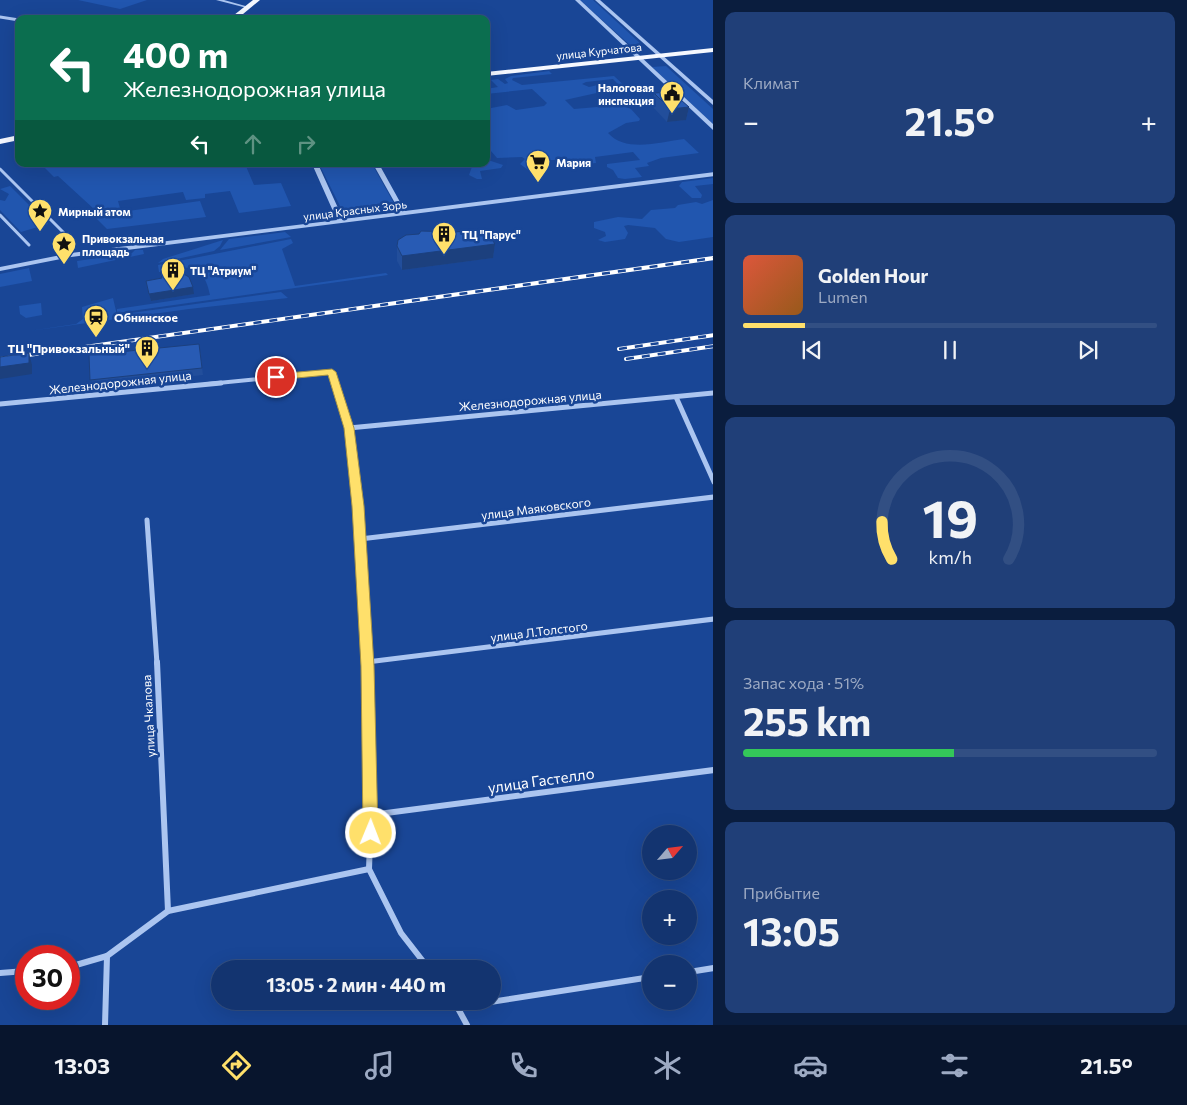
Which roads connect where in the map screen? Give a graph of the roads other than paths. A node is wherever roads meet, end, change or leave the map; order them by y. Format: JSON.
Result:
{"nodes":[{"id":1,"x":218,"y":0,"type":"edge"},
{"id":2,"x":257,"y":0,"type":"edge"},
{"id":3,"x":577,"y":0,"type":"edge"},
{"id":4,"x":597,"y":0,"type":"edge"},
{"id":5,"x":248,"y":8,"type":"junction"},
{"id":6,"x":238,"y":15,"type":"edge"},
{"id":7,"x":0,"y":16,"type":"edge"},
{"id":8,"x":15,"y":19,"type":"edge"},
{"id":9,"x":713,"y":50,"type":"edge"},
{"id":10,"x":657,"y":56,"type":"junction"},
{"id":11,"x":638,"y":58,"type":"junction"},
{"id":12,"x":490,"y":74,"type":"edge"},
{"id":13,"x":713,"y":105,"type":"edge"},
{"id":14,"x":713,"y":129,"type":"edge"},
{"id":15,"x":15,"y":138,"type":"edge"},
{"id":16,"x":0,"y":142,"type":"edge"},
{"id":17,"x":316,"y":167,"type":"edge"},
{"id":18,"x":378,"y":167,"type":"edge"},
{"id":19,"x":0,"y":169,"type":"edge"},
{"id":20,"x":713,"y":174,"type":"edge"},
{"id":21,"x":404,"y":214,"type":"junction"},
{"id":22,"x":0,"y":215,"type":"edge"},
{"id":23,"x":341,"y":222,"type":"junction"},
{"id":24,"x":64,"y":233,"type":"dead end"},
{"id":25,"x":28,"y":245,"type":"dead end"},
{"id":26,"x":0,"y":269,"type":"edge"},
{"id":27,"x":713,"y":393,"type":"edge"},
{"id":28,"x":676,"y":397,"type":"junction"},
{"id":29,"x":2,"y":405,"type":"edge"},
{"id":30,"x":349,"y":428,"type":"junction"},
{"id":31,"x":713,"y":482,"type":"edge"},
{"id":32,"x":713,"y":497,"type":"edge"},
{"id":33,"x":147,"y":520,"type":"dead end"},
{"id":34,"x":360,"y":539,"type":"junction"},
{"id":35,"x":713,"y":619,"type":"edge"},
{"id":36,"x":367,"y":662,"type":"junction"},
{"id":37,"x":713,"y":770,"type":"edge"},
{"id":38,"x":371,"y":815,"type":"junction"},
{"id":39,"x":369,"y":869,"type":"junction"},
{"id":40,"x":168,"y":910,"type":"junction"},
{"id":41,"x":107,"y":956,"type":"junction"},
{"id":42,"x":422,"y":960,"type":"edge"},
{"id":43,"x":80,"y":963,"type":"edge"},
{"id":44,"x":713,"y":968,"type":"edge"},
{"id":45,"x":697,"y":971,"type":"edge"},
{"id":46,"x":15,"y":972,"type":"edge"},
{"id":47,"x":0,"y":973,"type":"edge"},
{"id":48,"x":642,"y":978,"type":"edge"},
{"id":49,"x":501,"y":998,"type":"edge"},
{"id":50,"x":459,"y":1010,"type":"edge"},
{"id":51,"x":105,"y":1025,"type":"edge"},
{"id":52,"x":467,"y":1025,"type":"edge"}],
"edges":[{"from":1,"to":5,"type":"street"},
{"from":2,"to":5,"type":"main road"},
{"from":3,"to":11,"type":"street"},
{"from":4,"to":10,"type":"street"},
{"from":5,"to":6,"type":"main road"},
{"from":7,"to":8,"type":"street"},
{"from":9,"to":10,"type":"main road","name":"улица Курчатова"},
{"from":10,"to":11,"type":"main road","name":"улица Курчатова"},
{"from":10,"to":13,"type":"street"},
{"from":11,"to":12,"type":"main road","name":"улица Курчатова"},
{"from":11,"to":14,"type":"street"},
{"from":15,"to":16,"type":"main road"},
{"from":17,"to":23,"type":"street"},
{"from":18,"to":21,"type":"street"},
{"from":19,"to":24,"type":"street"},
{"from":20,"to":21,"type":"street","name":"улица Красных Зорь"},
{"from":21,"to":23,"type":"street","name":"улица Красных Зорь"},
{"from":22,"to":25,"type":"street"},
{"from":23,"to":26,"type":"street","name":"улица Красных Зорь"},
{"from":27,"to":28,"type":"street","name":"Железнодорожная улица"},
{"from":28,"to":30,"type":"street","name":"Железнодорожная улица"},
{"from":28,"to":31,"type":"street"},
{"from":29,"to":30,"type":"street","name":"Железнодорожная улица"},
{"from":30,"to":34,"type":"street"},
{"from":32,"to":34,"type":"street","name":"улица Маяковского"},
{"from":33,"to":40,"type":"street","name":"улица Чкалова"},
{"from":34,"to":36,"type":"street"},
{"from":35,"to":36,"type":"street","name":"улица Л.Толстого"},
{"from":36,"to":38,"type":"street"},
{"from":37,"to":38,"type":"street","name":"улица Гастелло"},
{"from":38,"to":39,"type":"street"},
{"from":39,"to":40,"type":"street"},
{"from":39,"to":42,"type":"street"},
{"from":40,"to":41,"type":"street"},
{"from":41,"to":43,"type":"street"},
{"from":41,"to":51,"type":"street"},
{"from":44,"to":45,"type":"street"},
{"from":46,"to":47,"type":"street"},
{"from":48,"to":49,"type":"street"},
{"from":50,"to":52,"type":"street"}]}
